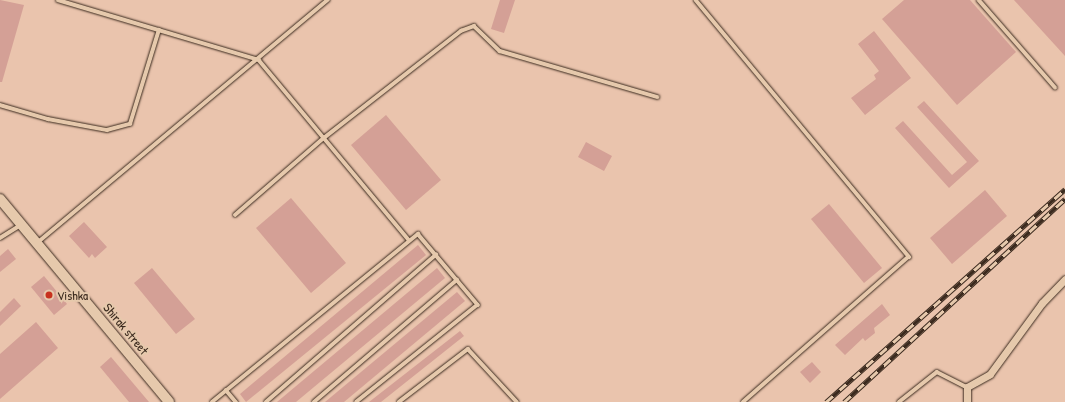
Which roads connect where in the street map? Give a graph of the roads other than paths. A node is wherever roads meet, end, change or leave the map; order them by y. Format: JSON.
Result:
{"nodes":[{"id":1,"x":58,"y":0,"type":"edge"},
{"id":2,"x":328,"y":0,"type":"edge"},
{"id":3,"x":696,"y":0,"type":"edge"},
{"id":4,"x":979,"y":0,"type":"edge"},
{"id":5,"x":159,"y":30,"type":"junction"},
{"id":6,"x":259,"y":60,"type":"junction"},
{"id":7,"x":1055,"y":87,"type":"dead end"},
{"id":8,"x":657,"y":97,"type":"dead end"},
{"id":9,"x":0,"y":105,"type":"edge"},
{"id":10,"x":324,"y":138,"type":"junction"},
{"id":11,"x":0,"y":199,"type":"edge"},
{"id":12,"x":0,"y":207,"type":"edge"},
{"id":13,"x":235,"y":215,"type":"dead end"},
{"id":14,"x":20,"y":226,"type":"junction"},
{"id":15,"x":0,"y":238,"type":"edge"},
{"id":16,"x":409,"y":240,"type":"junction"},
{"id":17,"x":35,"y":244,"type":"junction"},
{"id":18,"x":436,"y":255,"type":"junction"},
{"id":19,"x":457,"y":280,"type":"junction"},
{"id":20,"x":1065,"y":280,"type":"edge"},
{"id":21,"x":967,"y":387,"type":"junction"},
{"id":22,"x":226,"y":390,"type":"junction"},
{"id":23,"x":164,"y":402,"type":"edge"},
{"id":24,"x":170,"y":402,"type":"edge"},
{"id":25,"x":212,"y":402,"type":"edge"},
{"id":26,"x":236,"y":402,"type":"edge"},
{"id":27,"x":266,"y":402,"type":"edge"},
{"id":28,"x":314,"y":402,"type":"edge"},
{"id":29,"x":357,"y":402,"type":"edge"},
{"id":30,"x":399,"y":402,"type":"edge"},
{"id":31,"x":517,"y":402,"type":"edge"},
{"id":32,"x":744,"y":402,"type":"edge"},
{"id":33,"x":899,"y":402,"type":"edge"},
{"id":34,"x":967,"y":402,"type":"edge"}],
"edges":[{"from":1,"to":5,"type":"lane"},
{"from":2,"to":6,"type":"lane"},
{"from":3,"to":32,"type":"lane"},
{"from":4,"to":7,"type":"lane"},
{"from":5,"to":6,"type":"lane"},
{"from":5,"to":9,"type":"lane"},
{"from":6,"to":10,"type":"lane"},
{"from":6,"to":17,"type":"lane"},
{"from":8,"to":10,"type":"lane"},
{"from":10,"to":13,"type":"lane"},
{"from":10,"to":16,"type":"lane"},
{"from":11,"to":14,"type":"main road","name":"Shirak street"},
{"from":12,"to":14,"type":"main road","name":"Shirak street"},
{"from":14,"to":15,"type":"lane"},
{"from":14,"to":17,"type":"main road","name":"Shirak street"},
{"from":16,"to":18,"type":"lane"},
{"from":16,"to":22,"type":"lane"},
{"from":17,"to":23,"type":"main road","name":"Shirak street"},
{"from":17,"to":24,"type":"main road","name":"Shirak street"},
{"from":18,"to":19,"type":"lane"},
{"from":18,"to":27,"type":"lane"},
{"from":19,"to":28,"type":"lane"},
{"from":19,"to":29,"type":"lane"},
{"from":20,"to":21,"type":"street"},
{"from":21,"to":33,"type":"lane"},
{"from":21,"to":34,"type":"street"},
{"from":22,"to":25,"type":"lane"},
{"from":22,"to":26,"type":"lane"},
{"from":30,"to":31,"type":"lane"}]}
